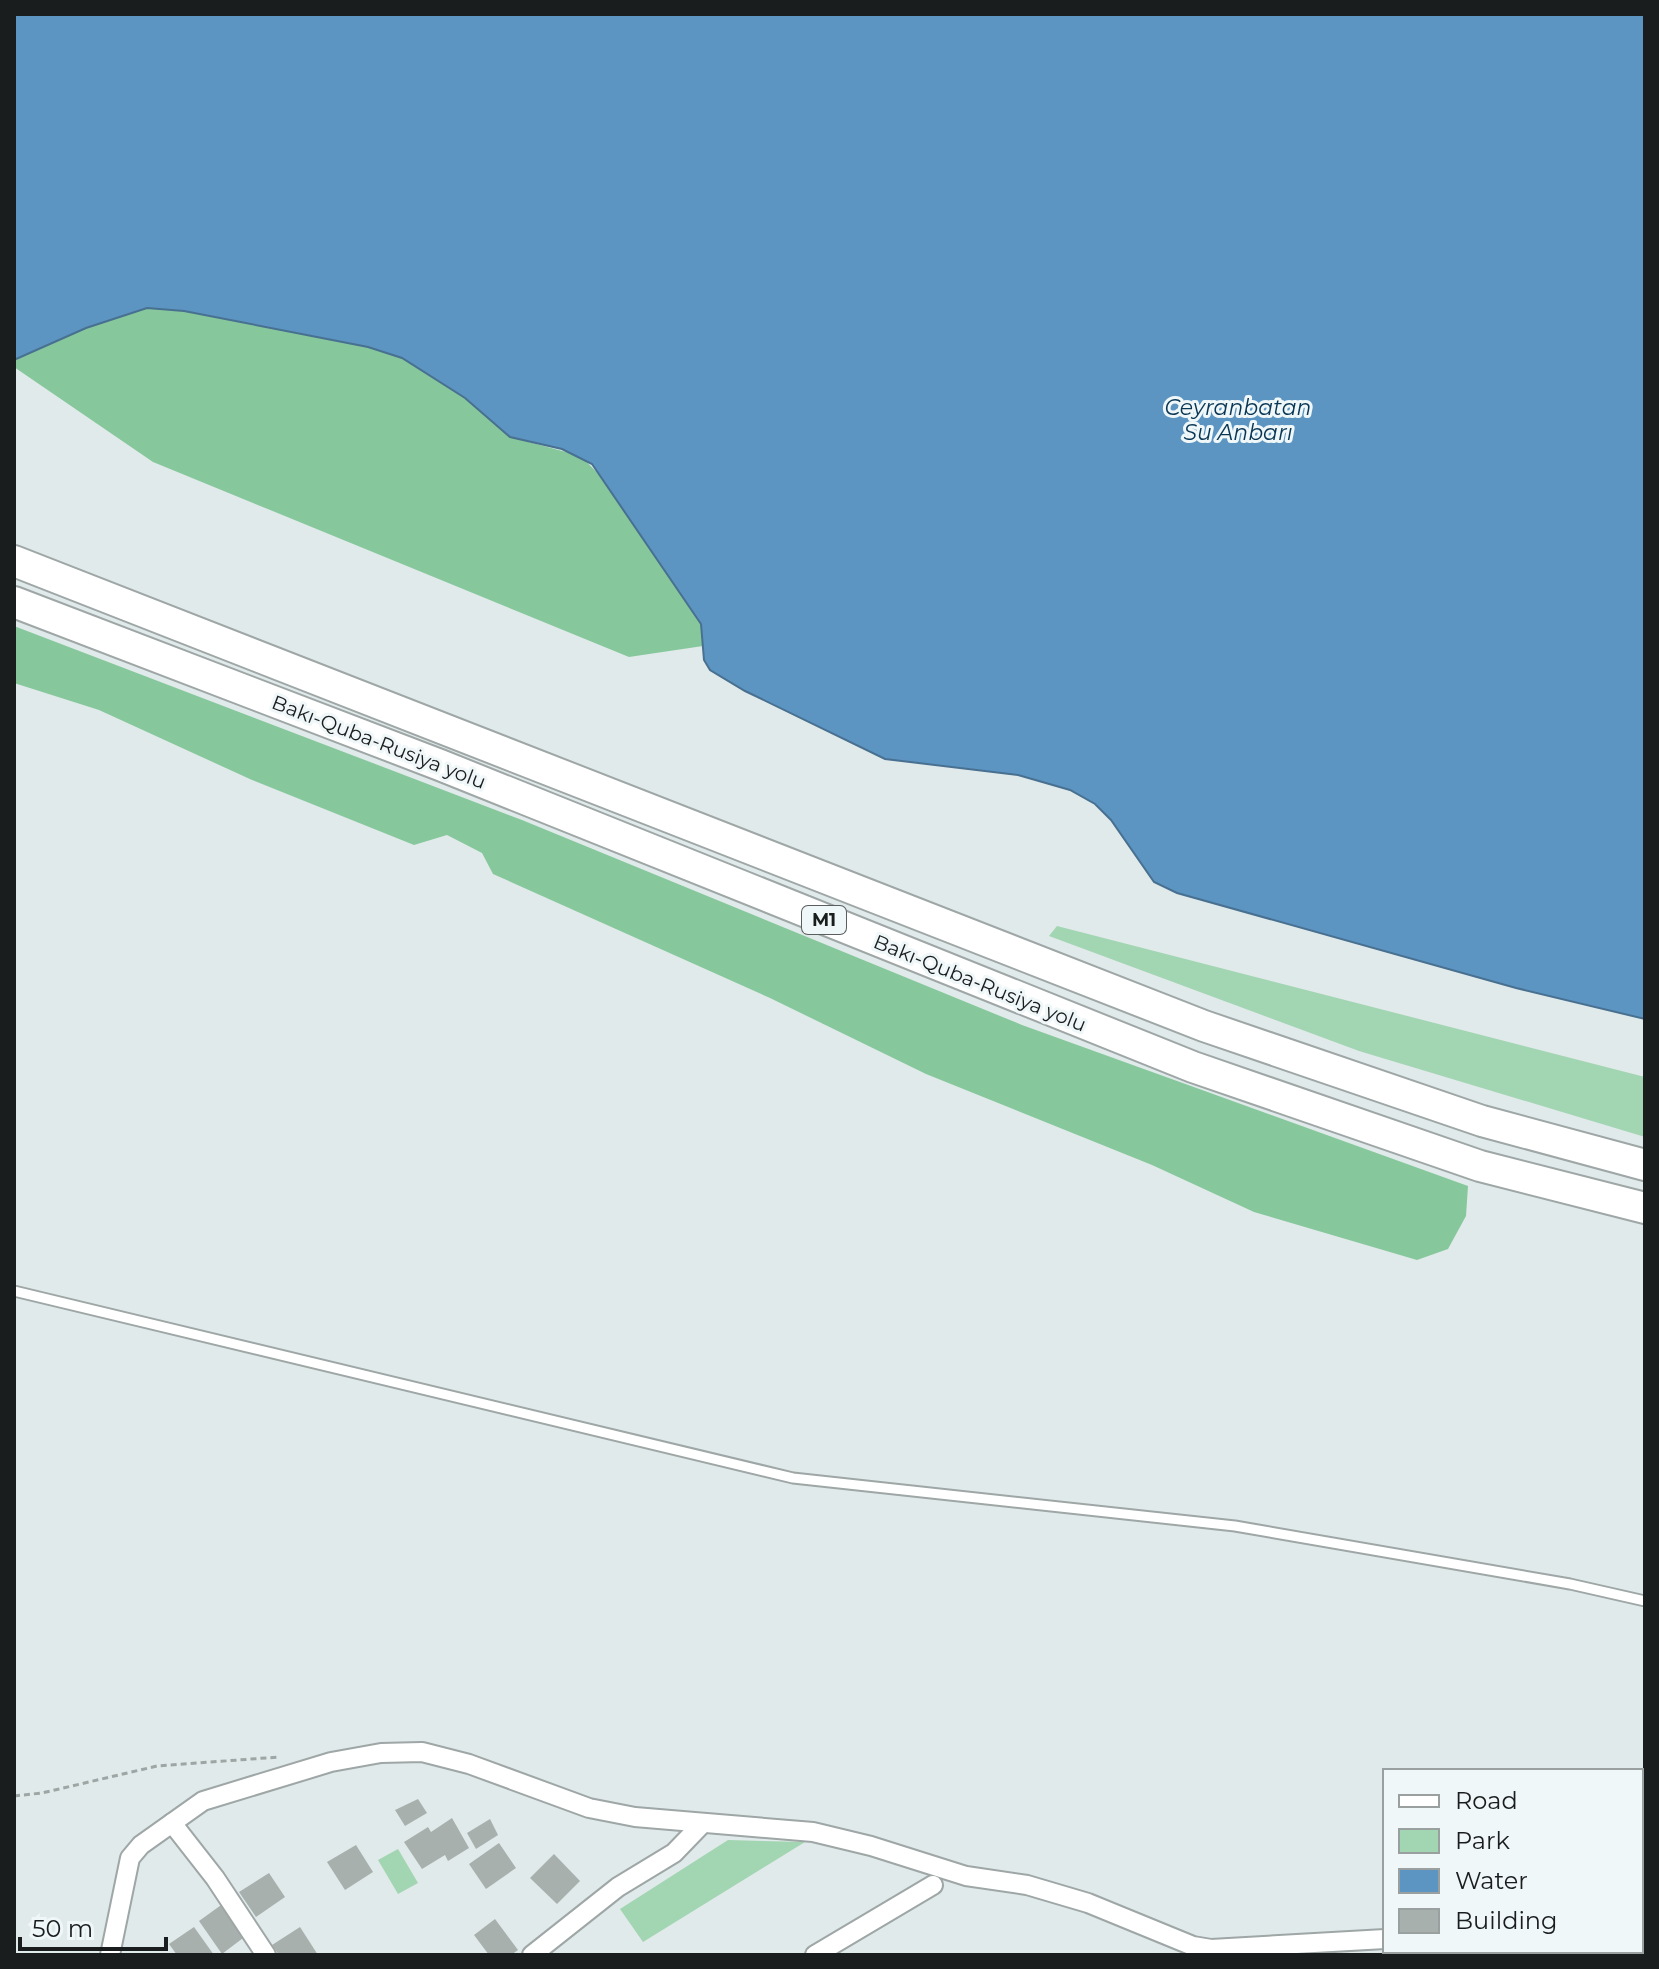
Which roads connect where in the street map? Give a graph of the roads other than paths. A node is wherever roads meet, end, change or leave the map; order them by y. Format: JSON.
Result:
{"nodes":[{"id":1,"x":14,"y":561,"type":"edge"},
{"id":2,"x":14,"y":602,"type":"edge"},
{"id":3,"x":1645,"y":1165,"type":"edge"},
{"id":4,"x":1645,"y":1208,"type":"edge"},
{"id":5,"x":14,"y":1291,"type":"edge"},
{"id":6,"x":1645,"y":1601,"type":"edge"},
{"id":7,"x":172,"y":1823,"type":"junction"},
{"id":8,"x":702,"y":1824,"type":"junction"},
{"id":9,"x":933,"y":1885,"type":"dead end"},
{"id":10,"x":1383,"y":1939,"type":"edge"},
{"id":11,"x":1189,"y":1951,"type":"edge"},
{"id":12,"x":110,"y":1955,"type":"edge"},
{"id":13,"x":266,"y":1955,"type":"edge"},
{"id":14,"x":532,"y":1955,"type":"edge"},
{"id":15,"x":815,"y":1955,"type":"edge"}],
"edges":[{"from":1,"to":3,"type":"highway","name":"Bakı-Quba-Rusiya yolu","number":"M1"},
{"from":2,"to":4,"type":"highway","name":"Bakı-Quba-Rusiya yolu","number":"M1"},
{"from":5,"to":6,"type":"lane"},
{"from":7,"to":8,"type":"street"},
{"from":7,"to":12,"type":"street"},
{"from":7,"to":13,"type":"street"},
{"from":8,"to":11,"type":"street"},
{"from":8,"to":14,"type":"street"},
{"from":9,"to":15,"type":"street"},
{"from":10,"to":11,"type":"street"}]}
